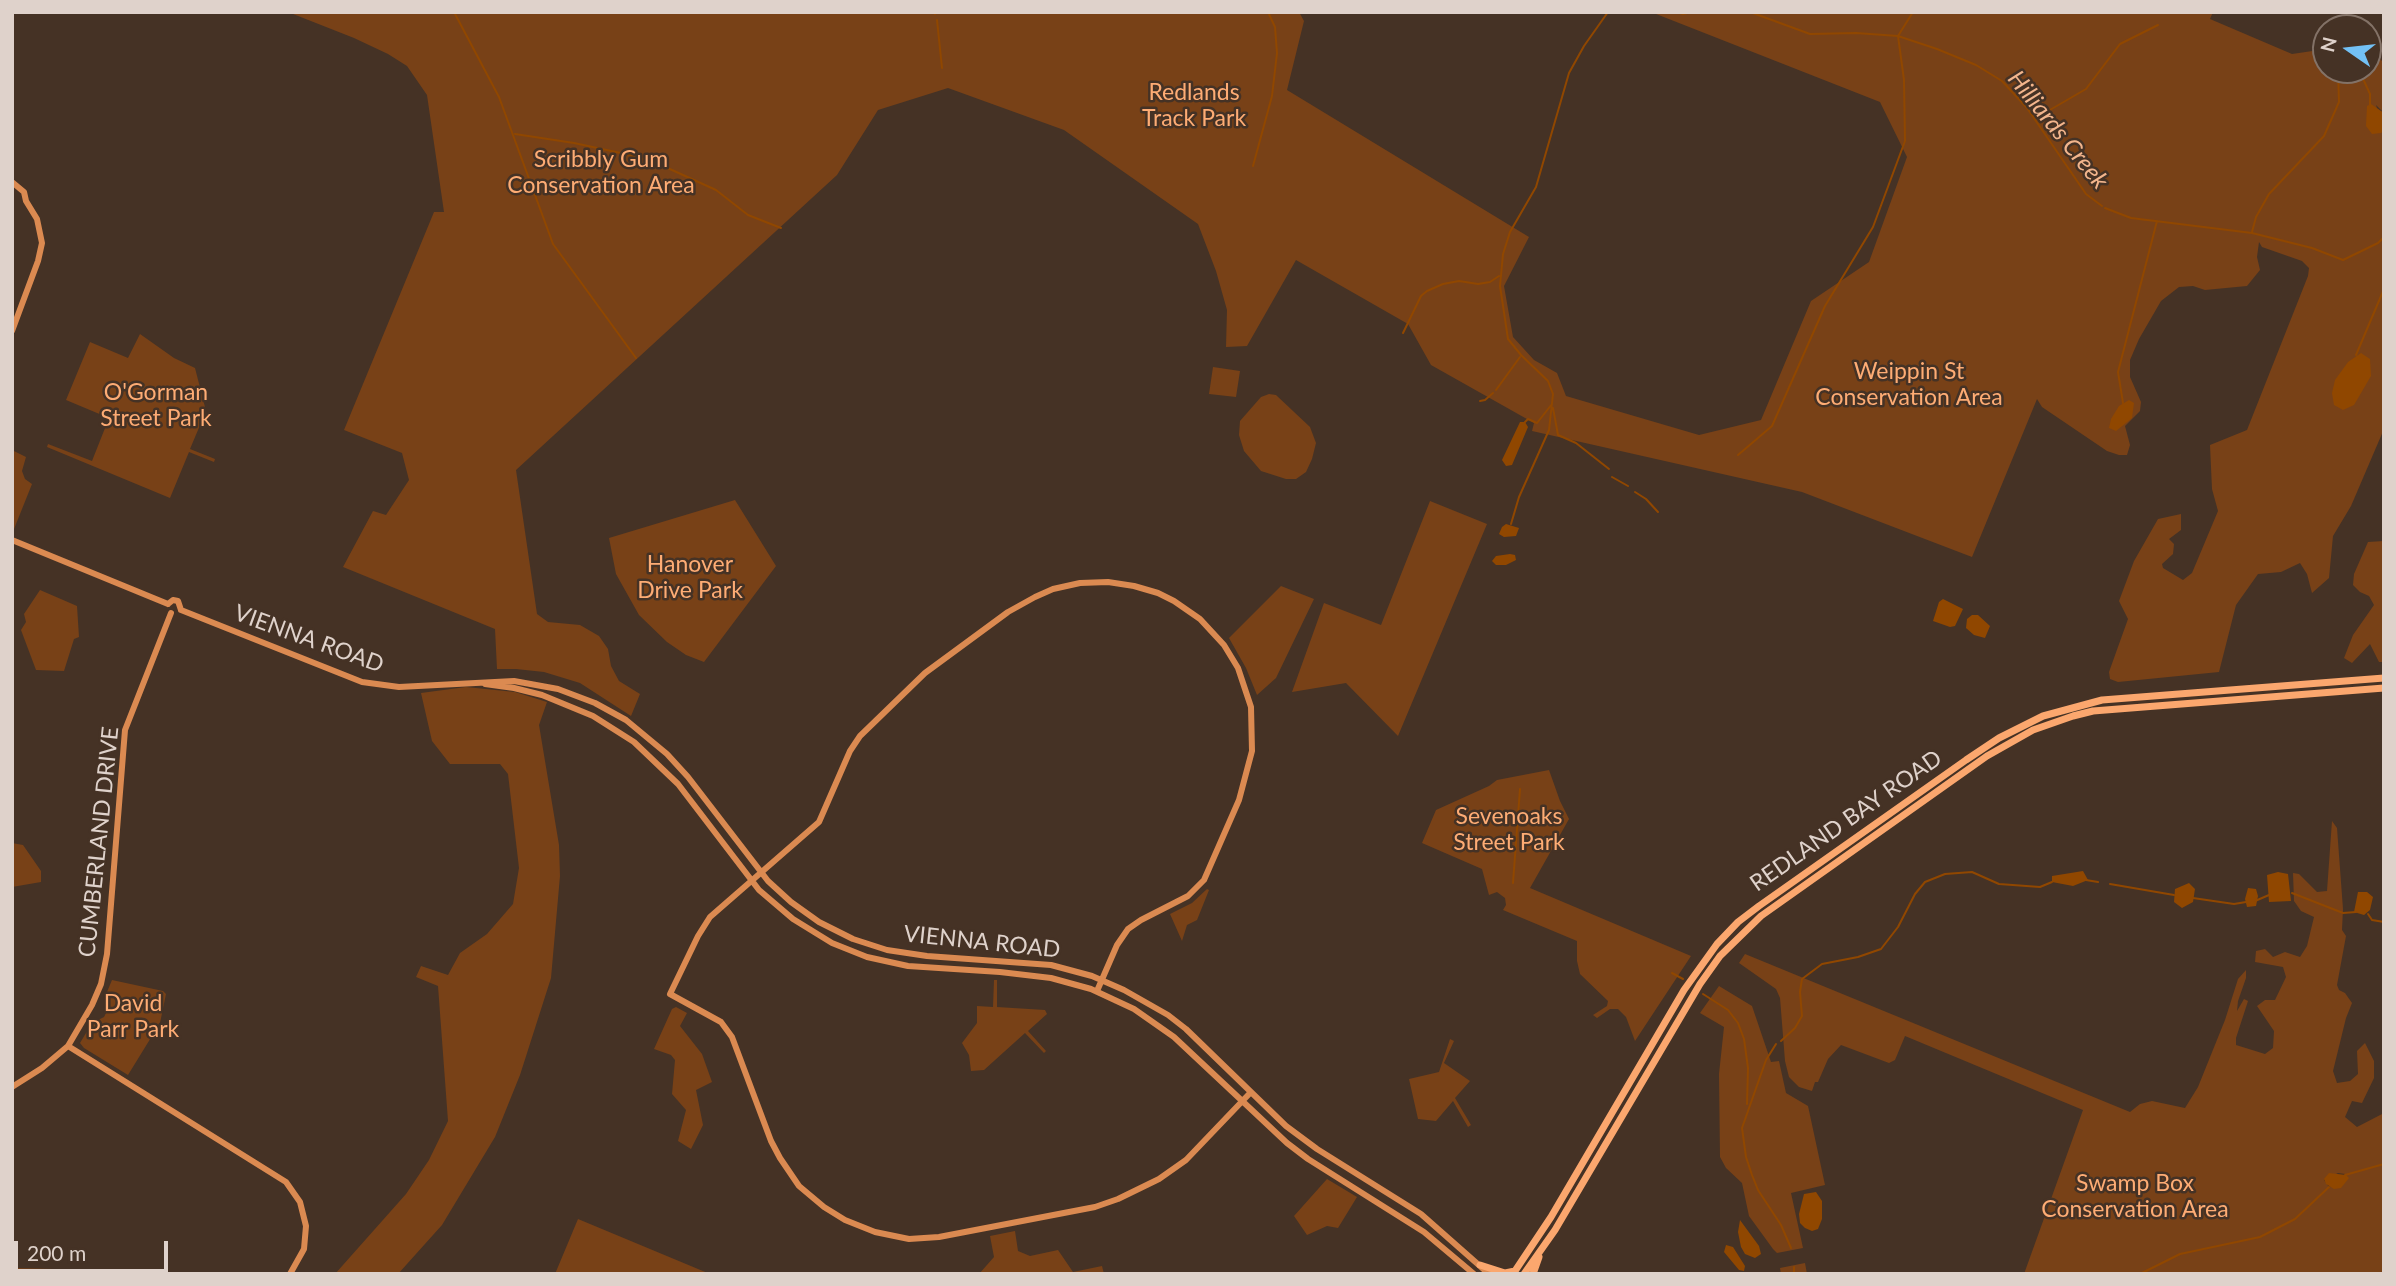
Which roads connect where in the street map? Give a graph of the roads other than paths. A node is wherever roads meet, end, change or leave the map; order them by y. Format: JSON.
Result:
{"nodes":[{"id":1,"x":12,"y":183,"type":"edge"},
{"id":2,"x":12,"y":331,"type":"edge"},
{"id":3,"x":12,"y":540,"type":"edge"},
{"id":4,"x":168,"y":604,"type":"junction"},
{"id":5,"x":181,"y":610,"type":"junction"},
{"id":6,"x":171,"y":613,"type":"junction"},
{"id":7,"x":2384,"y":678,"type":"edge"},
{"id":8,"x":469,"y":684,"type":"junction"},
{"id":9,"x":2384,"y":688,"type":"edge"},
{"id":10,"x":762,"y":874,"type":"junction"},
{"id":11,"x":752,"y":882,"type":"junction"},
{"id":12,"x":1101,"y":979,"type":"junction"},
{"id":13,"x":1097,"y":991,"type":"junction"},
{"id":14,"x":68,"y":1046,"type":"junction"},
{"id":15,"x":12,"y":1087,"type":"edge"},
{"id":16,"x":1251,"y":1093,"type":"junction"},
{"id":17,"x":1243,"y":1102,"type":"junction"},
{"id":18,"x":1540,"y":1254,"type":"junction"},
{"id":19,"x":1480,"y":1265,"type":"junction"},
{"id":20,"x":1514,"y":1272,"type":"edge"},
{"id":21,"x":290,"y":1274,"type":"edge"},
{"id":22,"x":1474,"y":1274,"type":"edge"},
{"id":23,"x":1489,"y":1274,"type":"edge"},
{"id":24,"x":1524,"y":1274,"type":"edge"},
{"id":25,"x":1533,"y":1274,"type":"edge"}],
"edges":[{"from":1,"to":2,"type":"street"},
{"from":3,"to":4,"type":"street"},
{"from":4,"to":5,"type":"street"},
{"from":4,"to":6,"type":"street"},
{"from":5,"to":6,"type":"street"},
{"from":5,"to":8,"type":"street","name":"VIENNA ROAD"},
{"from":6,"to":14,"type":"street","name":"CUMBERLAND DRIVE"},
{"from":7,"to":20,"type":"main road","name":"REDLAND BAY ROAD"},
{"from":8,"to":10,"type":"street","name":"VIENNA ROAD"},
{"from":8,"to":11,"type":"street","name":"VIENNA ROAD"},
{"from":9,"to":18,"type":"main road","name":"REDLAND BAY ROAD"},
{"from":10,"to":11,"type":"street"},
{"from":10,"to":12,"type":"street","name":"VIENNA ROAD"},
{"from":10,"to":12,"type":"street"},
{"from":11,"to":13,"type":"street","name":"VIENNA ROAD"},
{"from":11,"to":17,"type":"street"},
{"from":12,"to":13,"type":"street"},
{"from":12,"to":16,"type":"street","name":"VIENNA ROAD"},
{"from":13,"to":17,"type":"street","name":"VIENNA ROAD"},
{"from":14,"to":15,"type":"street","name":"CUMBERLAND DRIVE"},
{"from":14,"to":21,"type":"street"},
{"from":16,"to":17,"type":"street"},
{"from":16,"to":19,"type":"street","name":"VIENNA ROAD"},
{"from":17,"to":22,"type":"street","name":"VIENNA ROAD"},
{"from":18,"to":24,"type":"main road","name":"REDLAND BAY ROAD"},
{"from":18,"to":25,"type":"main road"},
{"from":19,"to":20,"type":"main road"},
{"from":19,"to":23,"type":"street","name":"VIENNA ROAD"}]}
